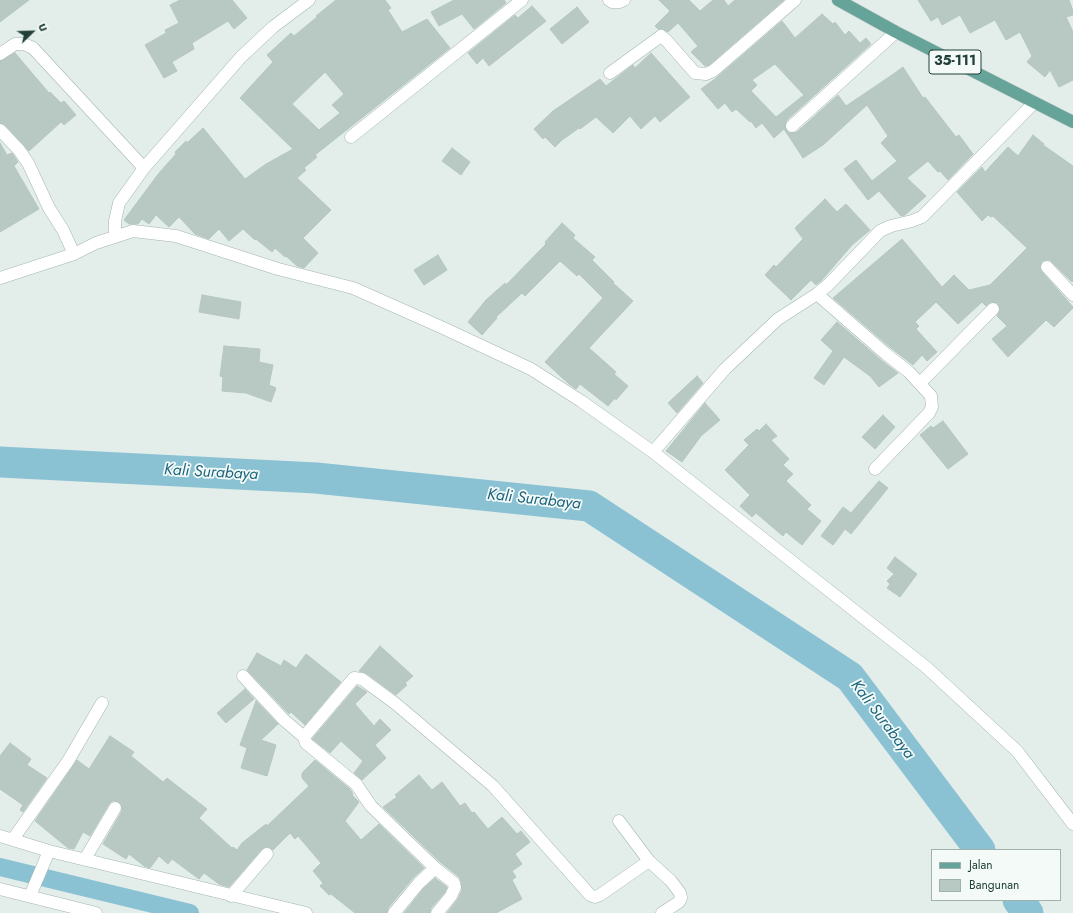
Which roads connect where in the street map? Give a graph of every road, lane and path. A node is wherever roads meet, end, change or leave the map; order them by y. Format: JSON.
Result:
{"nodes":[{"id":1,"x":309,"y":0,"type":"edge"},
{"id":2,"x":522,"y":0,"type":"edge"},
{"id":3,"x":609,"y":0,"type":"edge"},
{"id":4,"x":624,"y":0,"type":"edge"},
{"id":5,"x":795,"y":0,"type":"edge"},
{"id":6,"x":838,"y":0,"type":"edge"},
{"id":7,"x":896,"y":32,"type":"junction"},
{"id":8,"x":0,"y":54,"type":"edge"},
{"id":9,"x":610,"y":73,"type":"dead end"},
{"id":10,"x":1034,"y":102,"type":"junction"},
{"id":11,"x":1073,"y":122,"type":"edge"},
{"id":12,"x":792,"y":126,"type":"dead end"},
{"id":13,"x":0,"y":130,"type":"edge"},
{"id":14,"x":351,"y":138,"type":"dead end"},
{"id":15,"x":144,"y":168,"type":"junction"},
{"id":16,"x":115,"y":236,"type":"junction"},
{"id":17,"x":74,"y":254,"type":"junction"},
{"id":18,"x":1047,"y":267,"type":"dead end"},
{"id":19,"x":0,"y":278,"type":"edge"},
{"id":20,"x":817,"y":294,"type":"junction"},
{"id":21,"x":1073,"y":295,"type":"edge"},
{"id":22,"x":993,"y":310,"type":"dead end"},
{"id":23,"x":920,"y":383,"type":"junction"},
{"id":24,"x":653,"y":452,"type":"junction"},
{"id":25,"x":875,"y":469,"type":"dead end"},
{"id":26,"x":243,"y":676,"type":"dead end"},
{"id":27,"x":102,"y":704,"type":"dead end"},
{"id":28,"x":304,"y":737,"type":"junction"},
{"id":29,"x":115,"y":808,"type":"dead end"},
{"id":30,"x":618,"y":821,"type":"dead end"},
{"id":31,"x":1073,"y":824,"type":"edge"},
{"id":32,"x":0,"y":836,"type":"edge"},
{"id":33,"x":13,"y":839,"type":"junction"},
{"id":34,"x":48,"y":854,"type":"junction"},
{"id":35,"x":267,"y":854,"type":"dead end"},
{"id":36,"x":85,"y":859,"type":"junction"},
{"id":37,"x":649,"y":861,"type":"junction"},
{"id":38,"x":435,"y":868,"type":"junction"},
{"id":39,"x":0,"y":889,"type":"edge"},
{"id":40,"x":32,"y":891,"type":"junction"},
{"id":41,"x":231,"y":896,"type":"junction"},
{"id":42,"x":667,"y":912,"type":"edge"},
{"id":43,"x":96,"y":913,"type":"edge"},
{"id":44,"x":306,"y":913,"type":"edge"},
{"id":45,"x":394,"y":913,"type":"edge"},
{"id":46,"x":436,"y":913,"type":"edge"}],
"edges":[{"from":1,"to":15,"type":"street"},
{"from":2,"to":14,"type":"street"},
{"from":3,"to":4,"type":"street"},
{"from":5,"to":9,"type":"street"},
{"from":6,"to":7,"type":"main road","number":"35-111"},
{"from":7,"to":10,"type":"main road","number":"35-111"},
{"from":7,"to":12,"type":"street"},
{"from":8,"to":15,"type":"street"},
{"from":10,"to":11,"type":"main road","number":"35-111"},
{"from":10,"to":20,"type":"street"},
{"from":13,"to":17,"type":"street"},
{"from":15,"to":16,"type":"street"},
{"from":16,"to":17,"type":"street"},
{"from":16,"to":24,"type":"street"},
{"from":17,"to":19,"type":"street"},
{"from":18,"to":21,"type":"street"},
{"from":20,"to":23,"type":"street"},
{"from":20,"to":24,"type":"street"},
{"from":22,"to":23,"type":"street"},
{"from":23,"to":25,"type":"street"},
{"from":24,"to":31,"type":"street"},
{"from":26,"to":28,"type":"street"},
{"from":27,"to":33,"type":"street"},
{"from":28,"to":37,"type":"street"},
{"from":28,"to":38,"type":"street"},
{"from":29,"to":36,"type":"street"},
{"from":30,"to":37,"type":"street"},
{"from":32,"to":33,"type":"street"},
{"from":33,"to":34,"type":"street"},
{"from":34,"to":36,"type":"street"},
{"from":34,"to":40,"type":"street"},
{"from":35,"to":41,"type":"street"},
{"from":36,"to":41,"type":"street"},
{"from":37,"to":42,"type":"street"},
{"from":38,"to":45,"type":"street"},
{"from":38,"to":46,"type":"street"},
{"from":39,"to":40,"type":"street"},
{"from":40,"to":43,"type":"street"},
{"from":41,"to":44,"type":"street"}]}
